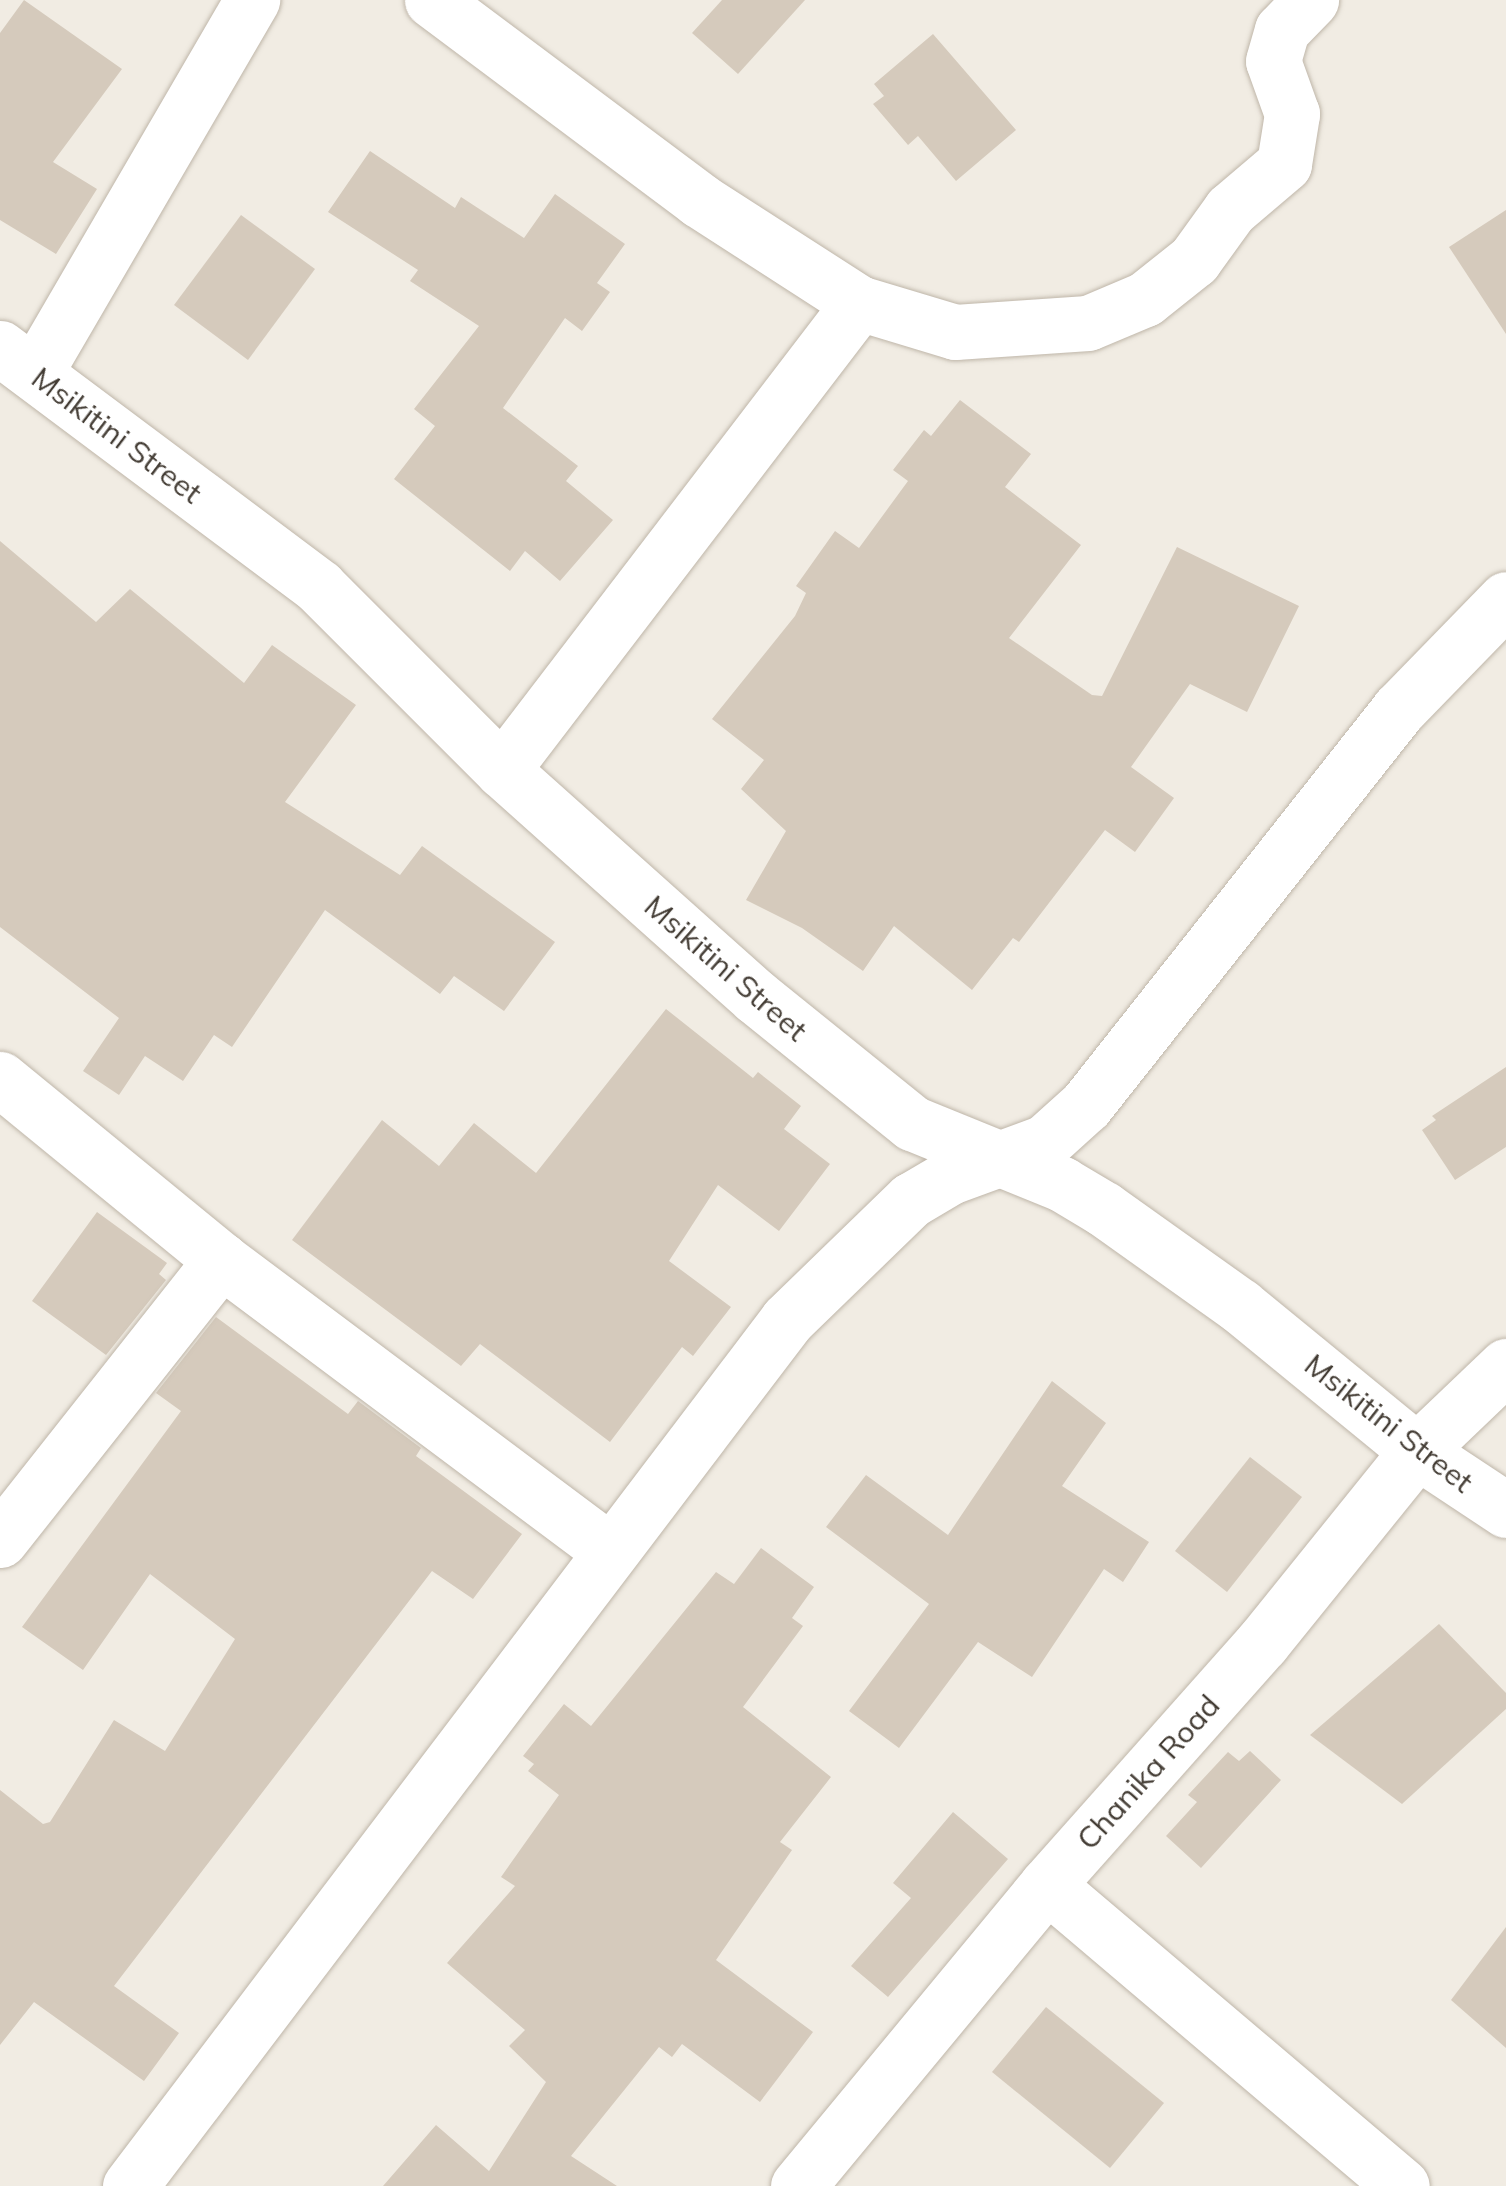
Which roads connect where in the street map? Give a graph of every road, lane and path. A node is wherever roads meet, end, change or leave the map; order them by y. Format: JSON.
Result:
{"nodes":[{"id":1,"x":252,"y":0,"type":"edge"},
{"id":2,"x":432,"y":0,"type":"edge"},
{"id":3,"x":1311,"y":0,"type":"edge"},
{"id":4,"x":859,"y":303,"type":"junction"},
{"id":5,"x":18,"y":360,"type":"edge"},
{"id":6,"x":1506,"y":599,"type":"edge"},
{"id":7,"x":502,"y":770,"type":"junction"},
{"id":8,"x":0,"y":1079,"type":"edge"},
{"id":9,"x":998,"y":1162,"type":"junction"},
{"id":10,"x":221,"y":1260,"type":"junction"},
{"id":11,"x":1506,"y":1366,"type":"edge"},
{"id":12,"x":1417,"y":1451,"type":"junction"},
{"id":13,"x":1506,"y":1510,"type":"edge"},
{"id":14,"x":0,"y":1540,"type":"edge"},
{"id":15,"x":608,"y":1549,"type":"junction"},
{"id":16,"x":1047,"y":1885,"type":"junction"},
{"id":17,"x":130,"y":2186,"type":"edge"},
{"id":18,"x":798,"y":2186,"type":"edge"},
{"id":19,"x":1402,"y":2186,"type":"edge"}],
"edges":[{"from":1,"to":5,"type":"street"},
{"from":2,"to":4,"type":"street"},
{"from":3,"to":4,"type":"street"},
{"from":4,"to":7,"type":"street"},
{"from":5,"to":7,"type":"street","name":"Msikitini Street"},
{"from":6,"to":9,"type":"street"},
{"from":7,"to":9,"type":"street","name":"Msikitini Street"},
{"from":8,"to":10,"type":"street"},
{"from":9,"to":12,"type":"street","name":"Msikitini Street"},
{"from":9,"to":15,"type":"street"},
{"from":10,"to":14,"type":"street"},
{"from":10,"to":15,"type":"street"},
{"from":11,"to":12,"type":"street","name":"Chanika Road"},
{"from":12,"to":13,"type":"street","name":"Msikitini Street"},
{"from":12,"to":16,"type":"street","name":"Chanika Road"},
{"from":15,"to":17,"type":"street"},
{"from":16,"to":18,"type":"street","name":"Chanika Road"},
{"from":16,"to":19,"type":"street"}]}
